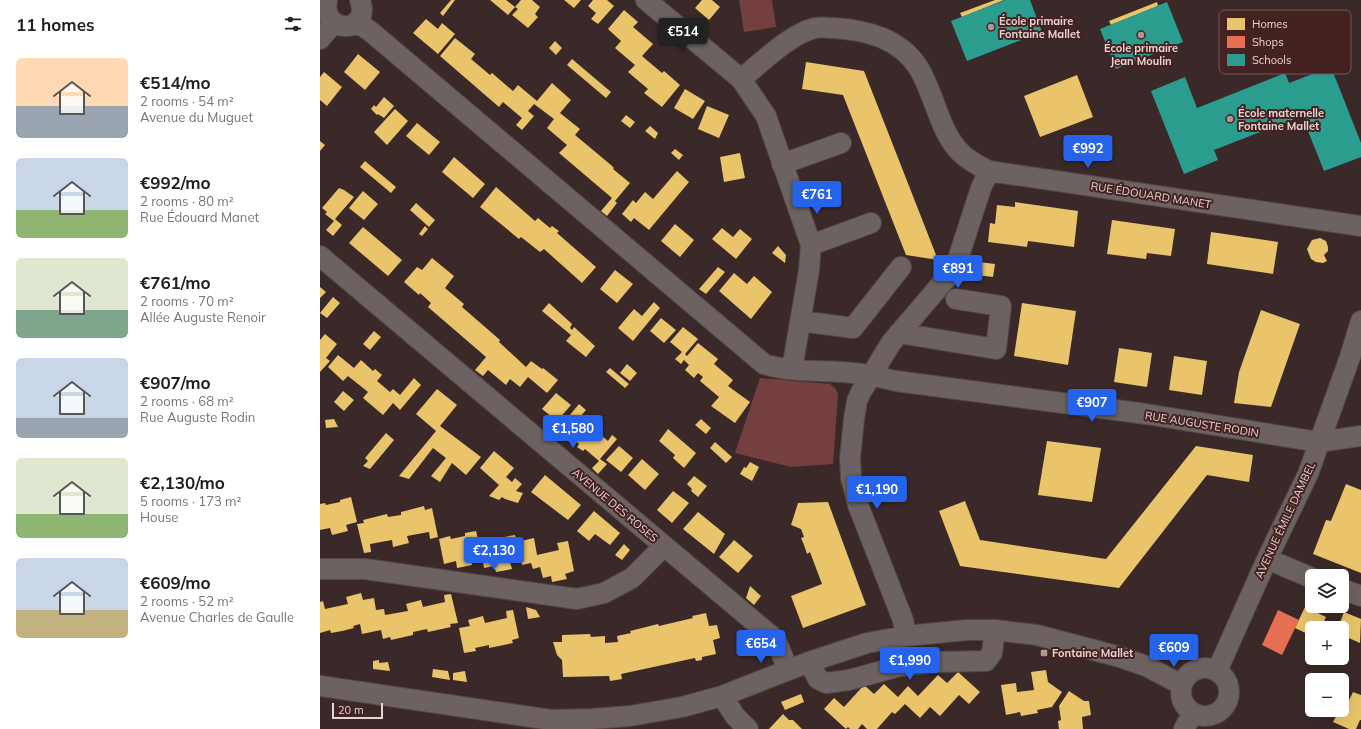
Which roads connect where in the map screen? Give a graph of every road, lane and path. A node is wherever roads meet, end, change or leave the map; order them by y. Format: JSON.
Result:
{"nodes":[{"id":1,"x":327,"y":0,"type":"edge"},
{"id":2,"x":360,"y":0,"type":"edge"},
{"id":3,"x":646,"y":0,"type":"edge"},
{"id":4,"x":356,"y":22,"type":"junction"},
{"id":5,"x":333,"y":24,"type":"junction"},
{"id":6,"x":320,"y":39,"type":"edge"},
{"id":7,"x":741,"y":79,"type":"junction"},
{"id":8,"x":841,"y":143,"type":"dead end"},
{"id":9,"x":782,"y":164,"type":"junction"},
{"id":10,"x":989,"y":171,"type":"junction"},
{"id":11,"x":871,"y":222,"type":"dead end"},
{"id":12,"x":1361,"y":226,"type":"edge"},
{"id":13,"x":811,"y":245,"type":"junction"},
{"id":14,"x":320,"y":256,"type":"edge"},
{"id":15,"x":901,"y":267,"type":"dead end"},
{"id":16,"x":956,"y":299,"type":"dead end"},
{"id":17,"x":800,"y":321,"type":"junction"},
{"id":18,"x":1361,"y":321,"type":"edge"},
{"id":19,"x":899,"y":333,"type":"junction"},
{"id":20,"x":792,"y":369,"type":"junction"},
{"id":21,"x":870,"y":375,"type":"junction"},
{"id":22,"x":1361,"y":436,"type":"edge"},
{"id":23,"x":1319,"y":442,"type":"junction"},
{"id":24,"x":664,"y":546,"type":"junction"},
{"id":25,"x":1267,"y":559,"type":"junction"},
{"id":26,"x":320,"y":569,"type":"edge"},
{"id":27,"x":1305,"y":575,"type":"edge"},
{"id":28,"x":1349,"y":592,"type":"edge"},
{"id":29,"x":1361,"y":596,"type":"edge"},
{"id":30,"x":995,"y":630,"type":"junction"},
{"id":31,"x":906,"y":636,"type":"junction"},
{"id":32,"x":809,"y":662,"type":"junction"},
{"id":33,"x":788,"y":670,"type":"junction"},
{"id":34,"x":1217,"y":671,"type":"junction"},
{"id":35,"x":1182,"y":685,"type":"junction"},
{"id":36,"x":320,"y":686,"type":"edge"},
{"id":37,"x":722,"y":696,"type":"junction"},
{"id":38,"x":508,"y":721,"type":"edge"},
{"id":39,"x":1188,"y":721,"type":"edge"},
{"id":40,"x":748,"y":729,"type":"edge"}],
"edges":[{"from":1,"to":5,"type":"street"},
{"from":2,"to":4,"type":"street"},
{"from":3,"to":7,"type":"street"},
{"from":4,"to":5,"type":"street"},
{"from":4,"to":20,"type":"street","name":"RUE AUGUSTE RODIN"},
{"from":5,"to":6,"type":"street"},
{"from":7,"to":9,"type":"street"},
{"from":7,"to":10,"type":"street","name":"RUE ÉDOUARD MANET"},
{"from":8,"to":9,"type":"street"},
{"from":9,"to":13,"type":"street"},
{"from":10,"to":12,"type":"street","name":"RUE ÉDOUARD MANET"},
{"from":10,"to":19,"type":"street"},
{"from":11,"to":13,"type":"street"},
{"from":13,"to":17,"type":"street"},
{"from":14,"to":24,"type":"street","name":"AVENUE DES ROSES"},
{"from":15,"to":17,"type":"street"},
{"from":16,"to":19,"type":"street"},
{"from":17,"to":20,"type":"street"},
{"from":18,"to":23,"type":"street","name":"AVENUE ÉMILE DAMBEL"},
{"from":19,"to":21,"type":"street"},
{"from":20,"to":21,"type":"street","name":"RUE AUGUSTE RODIN"},
{"from":21,"to":23,"type":"street","name":"RUE AUGUSTE RODIN"},
{"from":21,"to":31,"type":"street"},
{"from":22,"to":23,"type":"street","name":"RUE AUGUSTE RODIN"},
{"from":23,"to":25,"type":"street","name":"AVENUE ÉMILE DAMBEL"},
{"from":24,"to":26,"type":"street"},
{"from":24,"to":33,"type":"street","name":"AVENUE DES ROSES"},
{"from":25,"to":27,"type":"street"},
{"from":25,"to":34,"type":"street","name":"AVENUE ÉMILE DAMBEL"},
{"from":28,"to":29,"type":"street"},
{"from":30,"to":31,"type":"street"},
{"from":30,"to":32,"type":"street"},
{"from":30,"to":35,"type":"street"},
{"from":31,"to":32,"type":"street"},
{"from":32,"to":33,"type":"street"},
{"from":33,"to":37,"type":"street"},
{"from":34,"to":35,"type":"street"},
{"from":34,"to":39,"type":"street"},
{"from":35,"to":39,"type":"street"},
{"from":36,"to":38,"type":"street"},
{"from":37,"to":38,"type":"street"},
{"from":37,"to":40,"type":"street"}]}
